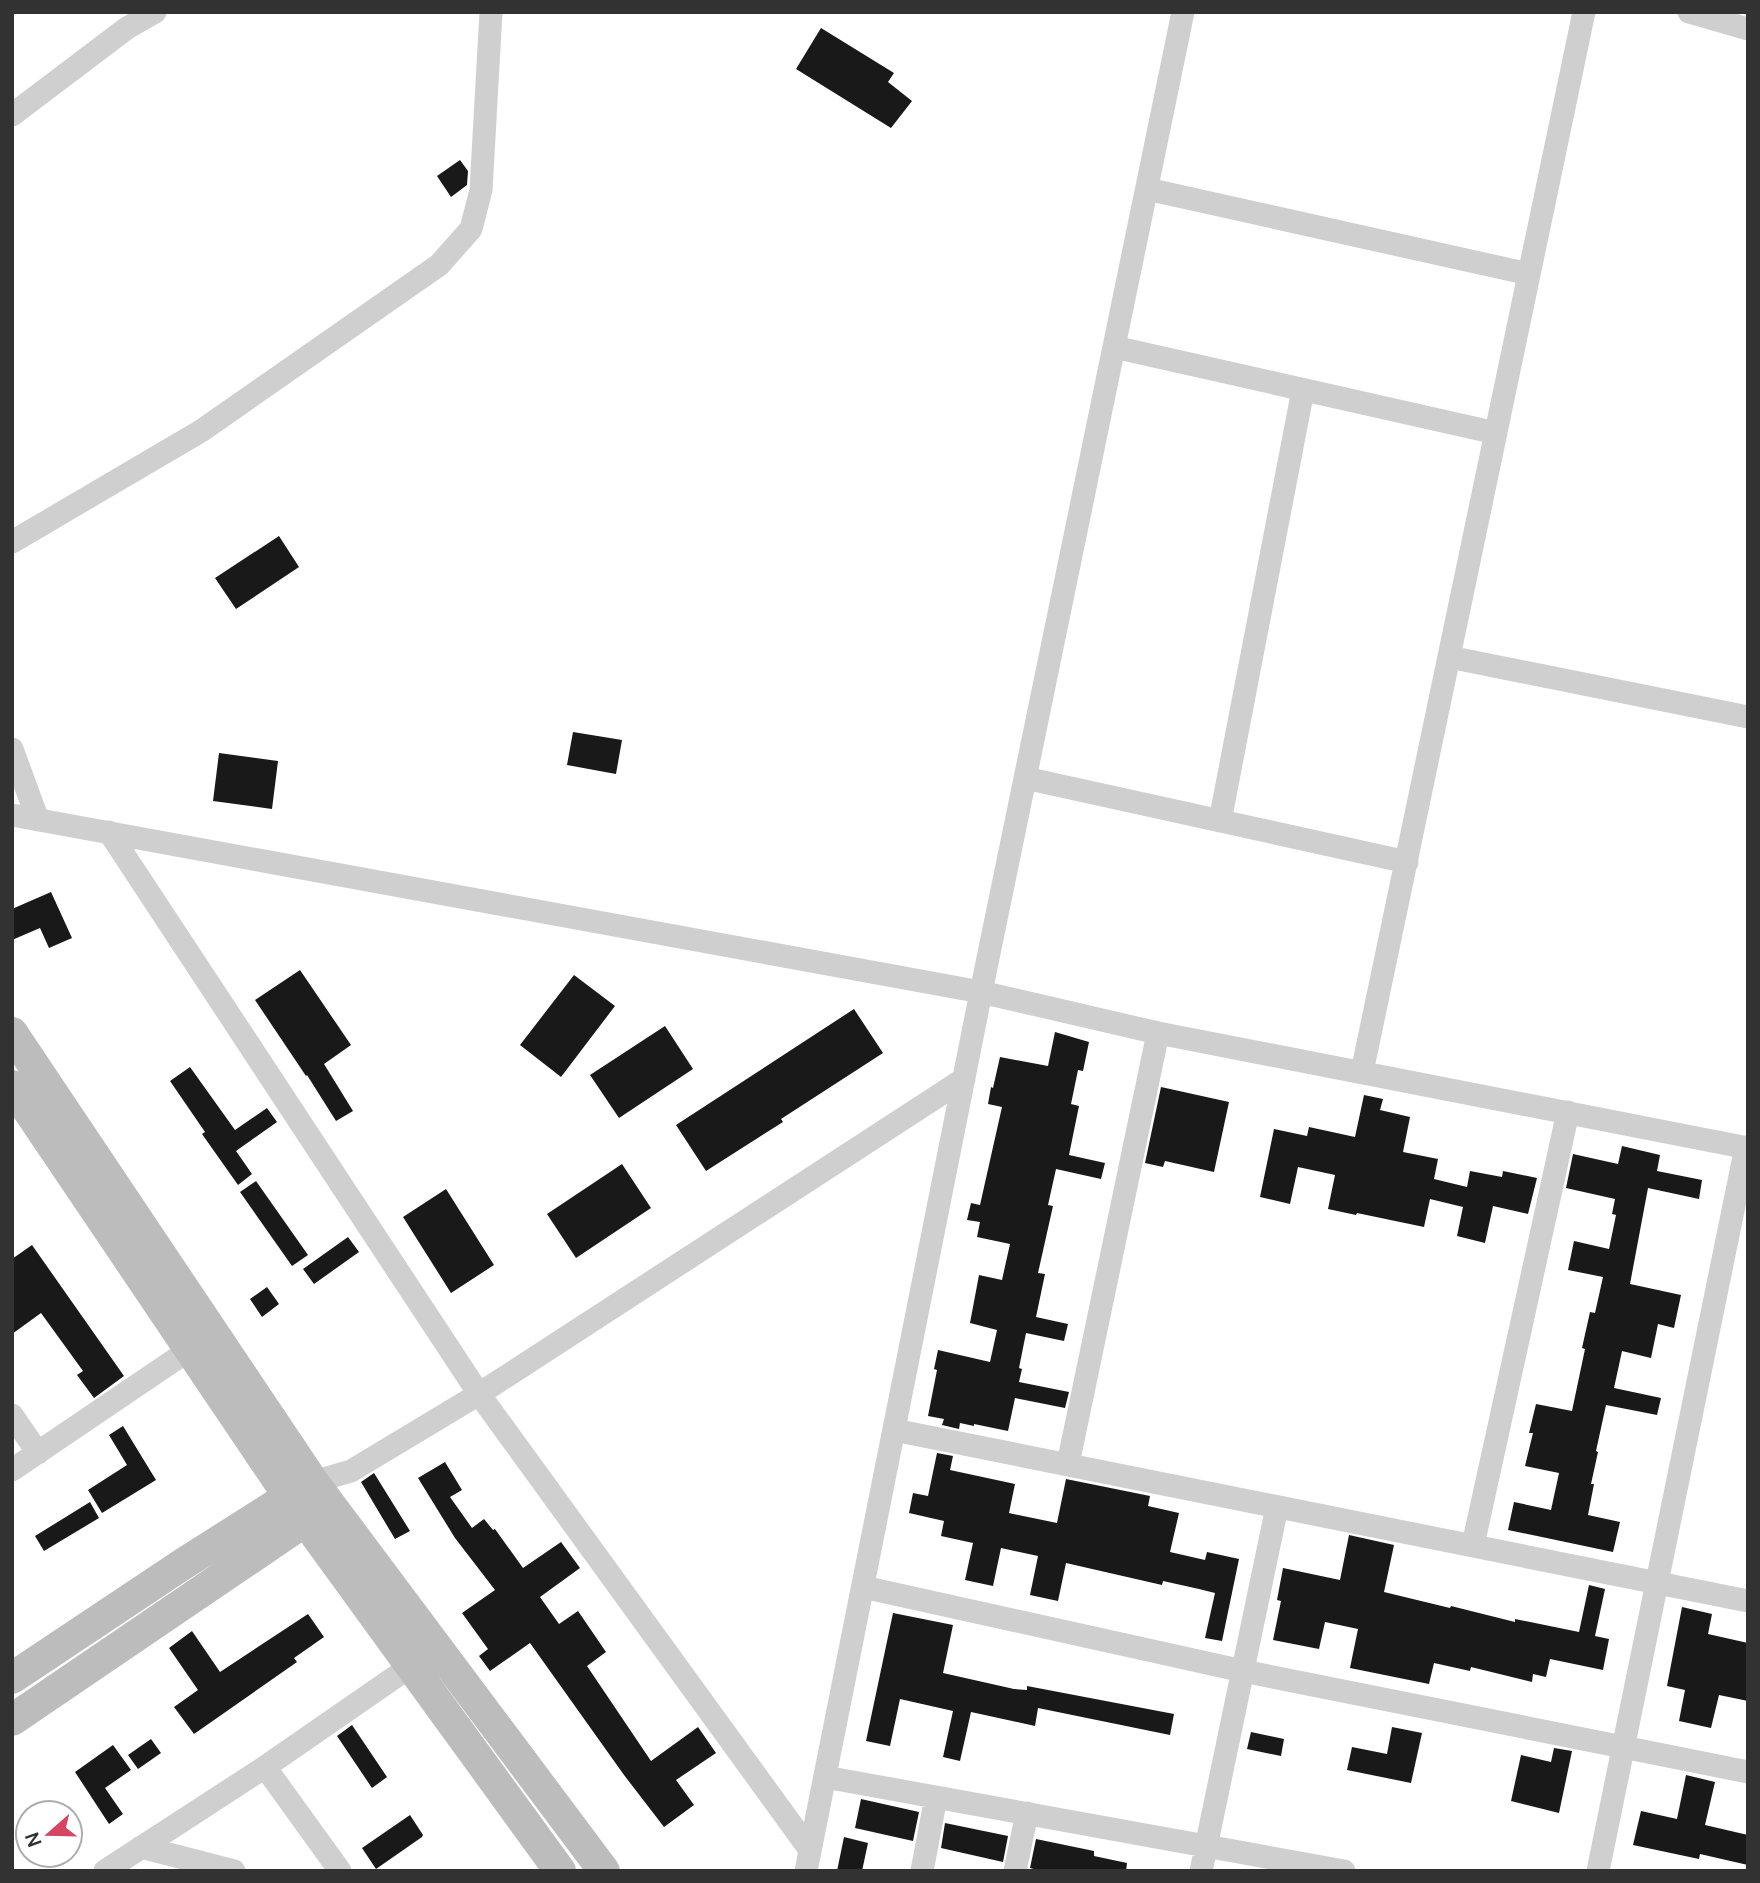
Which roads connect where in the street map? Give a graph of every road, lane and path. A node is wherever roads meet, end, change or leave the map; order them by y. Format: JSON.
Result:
{"nodes":[{"id":1,"x":155,"y":12,"type":"edge"},
{"id":2,"x":491,"y":12,"type":"edge"},
{"id":3,"x":1183,"y":12,"type":"edge"},
{"id":4,"x":1584,"y":12,"type":"edge"},
{"id":5,"x":1689,"y":12,"type":"edge"},
{"id":6,"x":1748,"y":29,"type":"edge"},
{"id":7,"x":12,"y":115,"type":"edge"},
{"id":8,"x":1147,"y":189,"type":"junction"},
{"id":9,"x":1529,"y":274,"type":"junction"},
{"id":10,"x":1114,"y":347,"type":"junction"},
{"id":11,"x":1303,"y":390,"type":"junction"},
{"id":12,"x":1496,"y":433,"type":"junction"},
{"id":13,"x":12,"y":542,"type":"edge"},
{"id":14,"x":1449,"y":657,"type":"junction"},
{"id":15,"x":1748,"y":717,"type":"edge"},
{"id":16,"x":12,"y":749,"type":"edge"},
{"id":17,"x":1025,"y":778,"type":"junction"},
{"id":18,"x":12,"y":815,"type":"edge"},
{"id":19,"x":38,"y":820,"type":"junction"},
{"id":20,"x":1220,"y":821,"type":"junction"},
{"id":21,"x":109,"y":832,"type":"junction"},
{"id":22,"x":1407,"y":862,"type":"junction"},
{"id":23,"x":981,"y":992,"type":"junction"},
{"id":24,"x":12,"y":1033,"type":"edge"},
{"id":25,"x":1158,"y":1033,"type":"junction"},
{"id":26,"x":1362,"y":1072,"type":"junction"},
{"id":27,"x":964,"y":1079,"type":"junction"},
{"id":28,"x":12,"y":1086,"type":"edge"},
{"id":29,"x":1568,"y":1112,"type":"junction"},
{"id":30,"x":1747,"y":1147,"type":"edge"},
{"id":31,"x":202,"y":1342,"type":"junction"},
{"id":32,"x":479,"y":1394,"type":"junction"},
{"id":33,"x":12,"y":1415,"type":"edge"},
{"id":34,"x":894,"y":1430,"type":"junction"},
{"id":35,"x":38,"y":1453,"type":"junction"},
{"id":36,"x":1068,"y":1464,"type":"junction"},
{"id":37,"x":12,"y":1470,"type":"edge"},
{"id":38,"x":309,"y":1501,"type":"junction"},
{"id":39,"x":1278,"y":1507,"type":"junction"},
{"id":40,"x":1473,"y":1545,"type":"junction"},
{"id":41,"x":1656,"y":1583,"type":"junction"},
{"id":42,"x":863,"y":1587,"type":"junction"},
{"id":43,"x":1748,"y":1601,"type":"edge"},
{"id":44,"x":411,"y":1666,"type":"junction"},
{"id":45,"x":1243,"y":1671,"type":"junction"},
{"id":46,"x":12,"y":1678,"type":"edge"},
{"id":47,"x":12,"y":1720,"type":"edge"},
{"id":48,"x":1622,"y":1747,"type":"junction"},
{"id":49,"x":265,"y":1766,"type":"junction"},
{"id":50,"x":1748,"y":1772,"type":"edge"},
{"id":51,"x":825,"y":1777,"type":"junction"},
{"id":52,"x":936,"y":1797,"type":"junction"},
{"id":53,"x":1027,"y":1813,"type":"junction"},
{"id":54,"x":1208,"y":1846,"type":"junction"},
{"id":55,"x":141,"y":1847,"type":"junction"},
{"id":56,"x":808,"y":1860,"type":"edge"},
{"id":57,"x":105,"y":1871,"type":"edge"},
{"id":58,"x":234,"y":1871,"type":"edge"},
{"id":59,"x":340,"y":1871,"type":"edge"},
{"id":60,"x":560,"y":1871,"type":"edge"},
{"id":61,"x":604,"y":1871,"type":"edge"},
{"id":62,"x":922,"y":1871,"type":"edge"},
{"id":63,"x":1016,"y":1871,"type":"edge"},
{"id":64,"x":1201,"y":1871,"type":"edge"},
{"id":65,"x":1344,"y":1871,"type":"edge"},
{"id":66,"x":1598,"y":1871,"type":"edge"}],
"edges":[{"from":1,"to":7,"type":"street"},
{"from":2,"to":13,"type":"street"},
{"from":3,"to":8,"type":"street"},
{"from":4,"to":9,"type":"street"},
{"from":5,"to":6,"type":"street"},
{"from":8,"to":9,"type":"street"},
{"from":8,"to":10,"type":"street"},
{"from":9,"to":12,"type":"street"},
{"from":10,"to":11,"type":"street"},
{"from":10,"to":17,"type":"street"},
{"from":11,"to":12,"type":"street"},
{"from":11,"to":20,"type":"street"},
{"from":12,"to":14,"type":"street"},
{"from":14,"to":15,"type":"street"},
{"from":14,"to":22,"type":"street"},
{"from":16,"to":19,"type":"street"},
{"from":17,"to":20,"type":"street"},
{"from":17,"to":23,"type":"street"},
{"from":18,"to":19,"type":"street"},
{"from":19,"to":21,"type":"street"},
{"from":20,"to":22,"type":"street"},
{"from":21,"to":23,"type":"street"},
{"from":21,"to":32,"type":"street"},
{"from":22,"to":26,"type":"street"},
{"from":23,"to":25,"type":"street"},
{"from":23,"to":27,"type":"street"},
{"from":24,"to":31,"type":"main road"},
{"from":25,"to":26,"type":"street"},
{"from":25,"to":36,"type":"street"},
{"from":26,"to":29,"type":"street"},
{"from":27,"to":32,"type":"street"},
{"from":27,"to":34,"type":"street"},
{"from":28,"to":31,"type":"main road"},
{"from":29,"to":30,"type":"street"},
{"from":29,"to":40,"type":"street"},
{"from":30,"to":41,"type":"street"},
{"from":31,"to":35,"type":"street"},
{"from":31,"to":38,"type":"main road"},
{"from":32,"to":38,"type":"street"},
{"from":32,"to":56,"type":"street"},
{"from":33,"to":35,"type":"street"},
{"from":34,"to":36,"type":"street"},
{"from":34,"to":42,"type":"street"},
{"from":35,"to":37,"type":"street"},
{"from":36,"to":39,"type":"street"},
{"from":38,"to":44,"type":"main road"},
{"from":38,"to":46,"type":"main road"},
{"from":38,"to":47,"type":"main road"},
{"from":38,"to":61,"type":"main road"},
{"from":39,"to":40,"type":"street"},
{"from":39,"to":45,"type":"street"},
{"from":40,"to":41,"type":"street"},
{"from":41,"to":43,"type":"street"},
{"from":41,"to":48,"type":"street"},
{"from":42,"to":45,"type":"street"},
{"from":42,"to":51,"type":"street"},
{"from":44,"to":49,"type":"street"},
{"from":44,"to":60,"type":"main road"},
{"from":45,"to":48,"type":"street"},
{"from":45,"to":54,"type":"street"},
{"from":48,"to":50,"type":"street"},
{"from":48,"to":66,"type":"street"},
{"from":49,"to":55,"type":"street"},
{"from":49,"to":59,"type":"street"},
{"from":51,"to":52,"type":"street"},
{"from":51,"to":56,"type":"street"},
{"from":52,"to":53,"type":"street"},
{"from":52,"to":62,"type":"street"},
{"from":53,"to":54,"type":"street"},
{"from":53,"to":63,"type":"street"},
{"from":54,"to":64,"type":"street"},
{"from":54,"to":65,"type":"street"},
{"from":55,"to":57,"type":"street"},
{"from":55,"to":58,"type":"street"}]}
